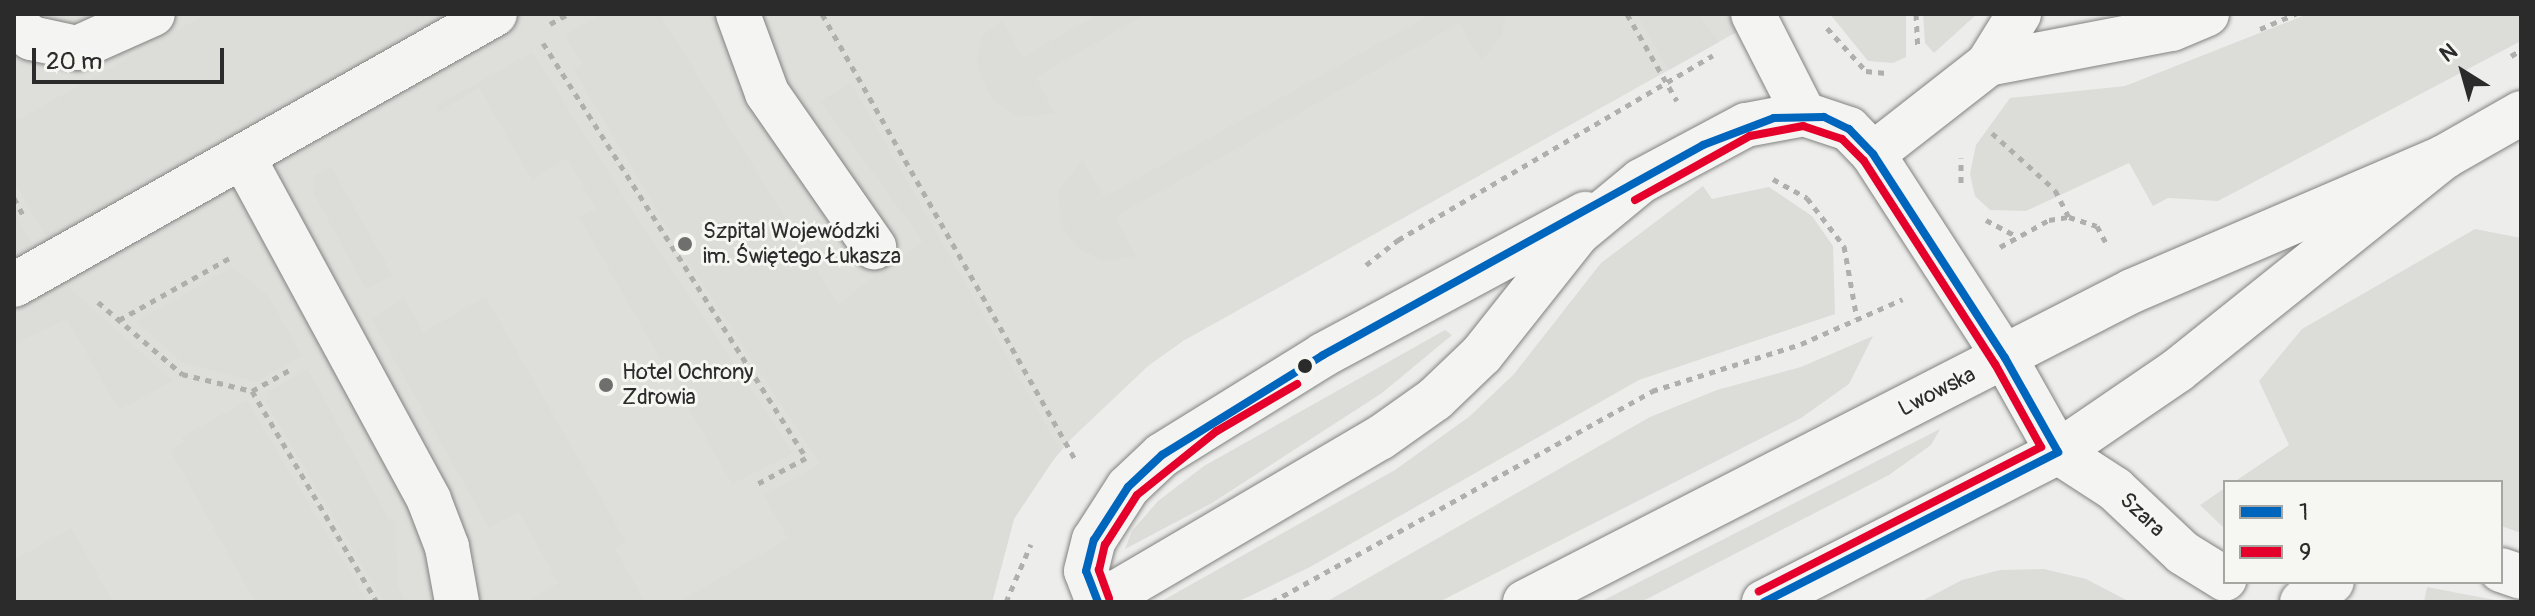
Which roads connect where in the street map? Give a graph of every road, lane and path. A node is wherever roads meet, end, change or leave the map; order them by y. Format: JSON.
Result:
{"nodes":[{"id":1,"x":153,"y":14,"type":"edge"},
{"id":2,"x":495,"y":14,"type":"edge"},
{"id":3,"x":738,"y":14,"type":"edge"},
{"id":4,"x":822,"y":14,"type":"edge"},
{"id":5,"x":1753,"y":14,"type":"edge"},
{"id":6,"x":1916,"y":14,"type":"edge"},
{"id":7,"x":2019,"y":14,"type":"edge"},
{"id":8,"x":2207,"y":14,"type":"edge"},
{"id":9,"x":14,"y":24,"type":"edge"},
{"id":10,"x":537,"y":31,"type":"dead end"},
{"id":11,"x":1918,"y":60,"type":"dead end"},
{"id":12,"x":1988,"y":64,"type":"junction"},
{"id":13,"x":2521,"y":113,"type":"edge"},
{"id":14,"x":1804,"y":114,"type":"junction"},
{"id":15,"x":1979,"y":126,"type":"dead end"},
{"id":16,"x":1873,"y":154,"type":"junction"},
{"id":17,"x":243,"y":157,"type":"junction"},
{"id":18,"x":2444,"y":157,"type":"junction"},
{"id":19,"x":1629,"y":190,"type":"junction"},
{"id":20,"x":2069,"y":217,"type":"dead end"},
{"id":21,"x":874,"y":247,"type":"dead end"},
{"id":22,"x":1951,"y":277,"type":"junction"},
{"id":23,"x":14,"y":285,"type":"edge"},
{"id":24,"x":89,"y":295,"type":"dead end"},
{"id":25,"x":2005,"y":358,"type":"junction"},
{"id":26,"x":2058,"y":452,"type":"junction"},
{"id":27,"x":1076,"y":461,"type":"dead end"},
{"id":28,"x":757,"y":484,"type":"dead end"},
{"id":29,"x":2223,"y":578,"type":"edge"},
{"id":30,"x":2232,"y":584,"type":"edge"},
{"id":31,"x":2329,"y":584,"type":"edge"},
{"id":32,"x":377,"y":602,"type":"edge"},
{"id":33,"x":457,"y":602,"type":"edge"},
{"id":34,"x":1099,"y":602,"type":"edge"},
{"id":35,"x":1272,"y":602,"type":"edge"},
{"id":36,"x":1525,"y":602,"type":"edge"},
{"id":37,"x":1764,"y":602,"type":"edge"},
{"id":38,"x":2252,"y":602,"type":"edge"},
{"id":39,"x":2302,"y":602,"type":"edge"}],
"edges":[{"from":1,"to":9,"type":"main road"},
{"from":2,"to":17,"type":"main road"},
{"from":3,"to":21,"type":"main road"},
{"from":4,"to":27,"type":"path"},
{"from":5,"to":14,"type":"main road"},
{"from":6,"to":11,"type":"path"},
{"from":7,"to":12,"type":"main road"},
{"from":8,"to":12,"type":"main road"},
{"from":10,"to":28,"type":"path"},
{"from":12,"to":16,"type":"main road"},
{"from":13,"to":18,"type":"main road","name":"Lwowska"},
{"from":14,"to":16,"type":"main road"},
{"from":14,"to":19,"type":"main road"},
{"from":15,"to":20,"type":"path"},
{"from":16,"to":22,"type":"main road"},
{"from":17,"to":23,"type":"main road"},
{"from":17,"to":33,"type":"main road"},
{"from":18,"to":25,"type":"main road","name":"Lwowska"},
{"from":18,"to":26,"type":"main road","name":"Lwowska"},
{"from":19,"to":34,"type":"main road"},
{"from":19,"to":34,"type":"main road"},
{"from":22,"to":25,"type":"main road"},
{"from":22,"to":35,"type":"path"},
{"from":24,"to":32,"type":"path"},
{"from":25,"to":26,"type":"main road"},
{"from":25,"to":36,"type":"main road","name":"Lwowska"},
{"from":26,"to":29,"type":"main road","name":"Szara"},
{"from":26,"to":37,"type":"main road","name":"Lwowska"},
{"from":30,"to":38,"type":"main road","name":"Szara"},
{"from":31,"to":39,"type":"main road"}]}
